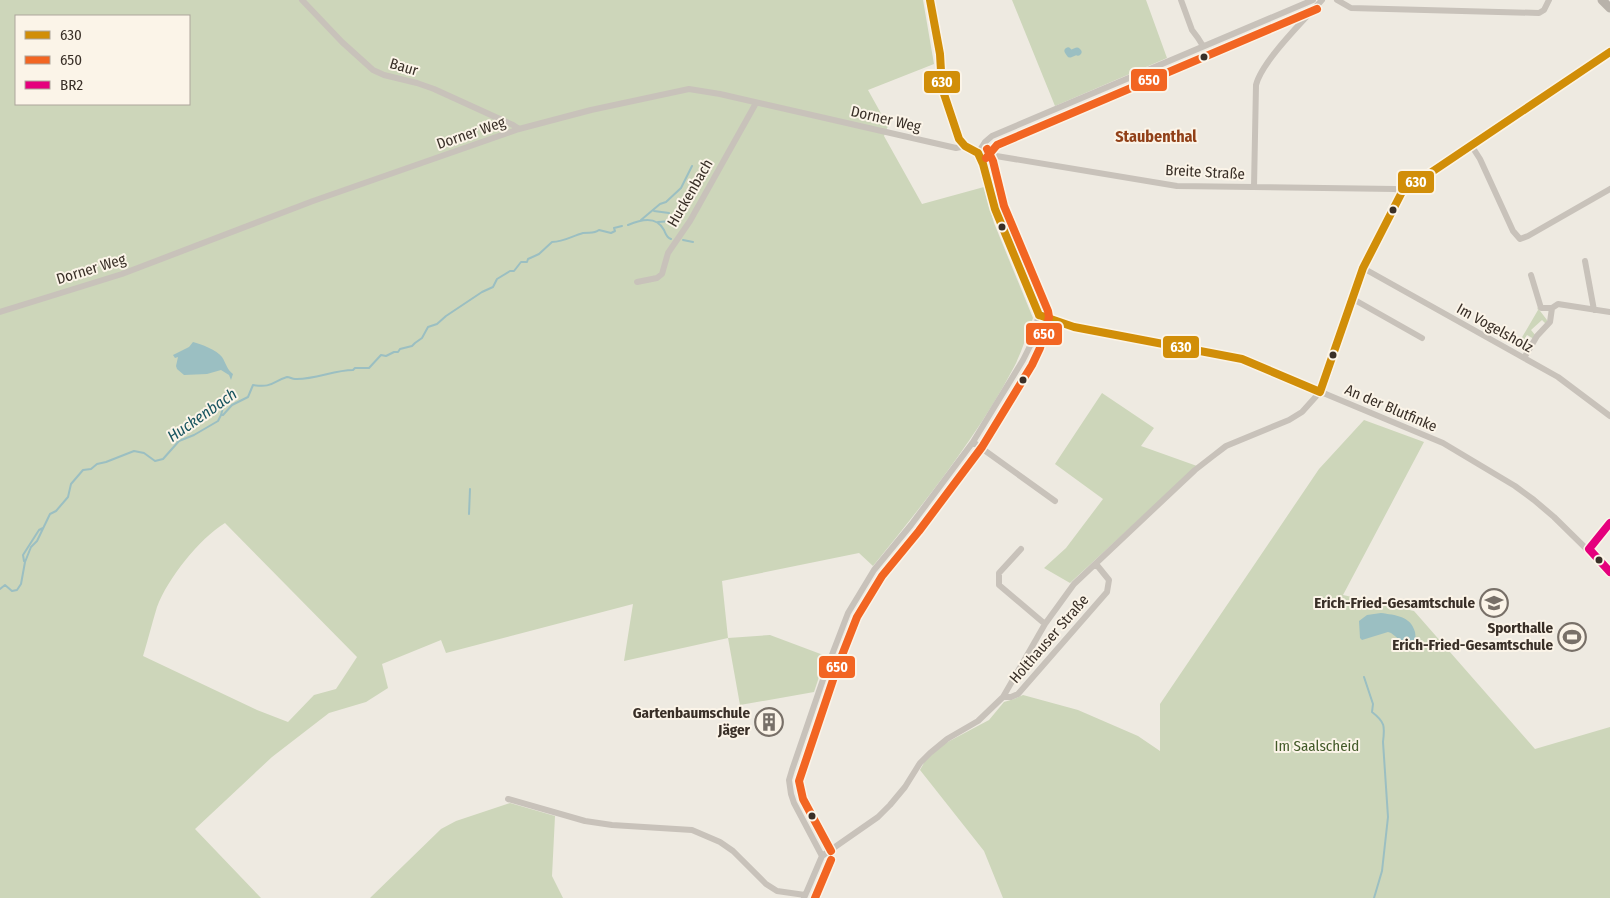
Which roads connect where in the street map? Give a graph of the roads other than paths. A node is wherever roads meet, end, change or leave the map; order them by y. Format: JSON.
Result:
{"nodes":[{"id":1,"x":302,"y":0,"type":"edge"},
{"id":2,"x":930,"y":0,"type":"edge"},
{"id":3,"x":1181,"y":0,"type":"edge"},
{"id":4,"x":1313,"y":0,"type":"edge"},
{"id":5,"x":1322,"y":0,"type":"edge"},
{"id":6,"x":1337,"y":0,"type":"edge"},
{"id":7,"x":1549,"y":0,"type":"edge"},
{"id":8,"x":1602,"y":0,"type":"edge"},
{"id":9,"x":1610,"y":8,"type":"edge"},
{"id":10,"x":1203,"y":46,"type":"junction"},
{"id":11,"x":1610,"y":52,"type":"edge"},
{"id":12,"x":756,"y":102,"type":"junction"},
{"id":13,"x":519,"y":129,"type":"junction"},
{"id":14,"x":1471,"y":145,"type":"junction"},
{"id":15,"x":965,"y":146,"type":"junction"},
{"id":16,"x":978,"y":153,"type":"junction"},
{"id":17,"x":1254,"y":187,"type":"junction"},
{"id":18,"x":1610,"y":189,"type":"edge"},
{"id":19,"x":1404,"y":190,"type":"junction"},
{"id":20,"x":1585,"y":261,"type":"dead end"},
{"id":21,"x":1363,"y":268,"type":"junction"},
{"id":22,"x":1531,"y":275,"type":"dead end"},
{"id":23,"x":637,"y":282,"type":"dead end"},
{"id":24,"x":1353,"y":299,"type":"junction"},
{"id":25,"x":1552,"y":308,"type":"junction"},
{"id":26,"x":1594,"y":310,"type":"junction"},
{"id":27,"x":0,"y":312,"type":"edge"},
{"id":28,"x":1610,"y":312,"type":"edge"},
{"id":29,"x":1039,"y":315,"type":"junction"},
{"id":30,"x":1422,"y":338,"type":"dead end"},
{"id":31,"x":1524,"y":358,"type":"junction"},
{"id":32,"x":1320,"y":392,"type":"junction"},
{"id":33,"x":1610,"y":416,"type":"edge"},
{"id":34,"x":973,"y":442,"type":"junction"},
{"id":35,"x":1055,"y":502,"type":"dead end"},
{"id":36,"x":1610,"y":523,"type":"edge"},
{"id":37,"x":1021,"y":549,"type":"dead end"},
{"id":38,"x":1589,"y":549,"type":"junction"},
{"id":39,"x":1096,"y":564,"type":"junction"},
{"id":40,"x":1610,"y":572,"type":"edge"},
{"id":41,"x":1045,"y":624,"type":"junction"},
{"id":42,"x":1003,"y":697,"type":"junction"},
{"id":43,"x":508,"y":799,"type":"dead end"},
{"id":44,"x":822,"y":856,"type":"junction"},
{"id":45,"x":805,"y":897,"type":"edge"}],
"edges":[{"from":1,"to":13,"type":"street","name":"Baur"},
{"from":2,"to":15,"type":"street"},
{"from":3,"to":10,"type":"street"},
{"from":4,"to":10,"type":"street"},
{"from":5,"to":17,"type":"street"},
{"from":6,"to":7,"type":"street"},
{"from":8,"to":9,"type":"main road"},
{"from":10,"to":16,"type":"street"},
{"from":11,"to":14,"type":"street"},
{"from":12,"to":13,"type":"street","name":"Dorner Weg"},
{"from":12,"to":15,"type":"street","name":"Dorner Weg"},
{"from":12,"to":23,"type":"street","name":"Huckenbach"},
{"from":13,"to":27,"type":"street","name":"Dorner Weg"},
{"from":14,"to":18,"type":"street"},
{"from":14,"to":19,"type":"street"},
{"from":15,"to":16,"type":"street","name":"Breite Straße"},
{"from":16,"to":17,"type":"street","name":"Breite Straße"},
{"from":16,"to":29,"type":"street"},
{"from":17,"to":19,"type":"street","name":"Breite Straße"},
{"from":19,"to":21,"type":"street","name":"Holthauser Straße"},
{"from":20,"to":26,"type":"street"},
{"from":21,"to":24,"type":"street","name":"Holthauser Straße"},
{"from":21,"to":31,"type":"street","name":"Im Vogelsholz"},
{"from":22,"to":25,"type":"street"},
{"from":24,"to":30,"type":"street"},
{"from":24,"to":32,"type":"street","name":"Holthauser Straße"},
{"from":25,"to":26,"type":"street"},
{"from":25,"to":31,"type":"street"},
{"from":26,"to":28,"type":"street"},
{"from":29,"to":32,"type":"street","name":"An der Blutfinke"},
{"from":29,"to":34,"type":"street"},
{"from":31,"to":33,"type":"street","name":"Im Vogelsholz"},
{"from":32,"to":38,"type":"street","name":"An der Blutfinke"},
{"from":32,"to":39,"type":"street","name":"Holthauser Straße"},
{"from":34,"to":35,"type":"street"},
{"from":34,"to":44,"type":"street"},
{"from":36,"to":38,"type":"street"},
{"from":37,"to":41,"type":"street","name":"Holthauser Straße"},
{"from":38,"to":40,"type":"street","name":"An der Blutfinke"},
{"from":39,"to":41,"type":"street","name":"Holthauser Straße"},
{"from":39,"to":42,"type":"street","name":"Holthauser Straße"},
{"from":41,"to":42,"type":"street","name":"Holthauser Straße"},
{"from":42,"to":44,"type":"street","name":"Holthauser Straße"},
{"from":43,"to":45,"type":"street"},
{"from":44,"to":45,"type":"street"}]}
